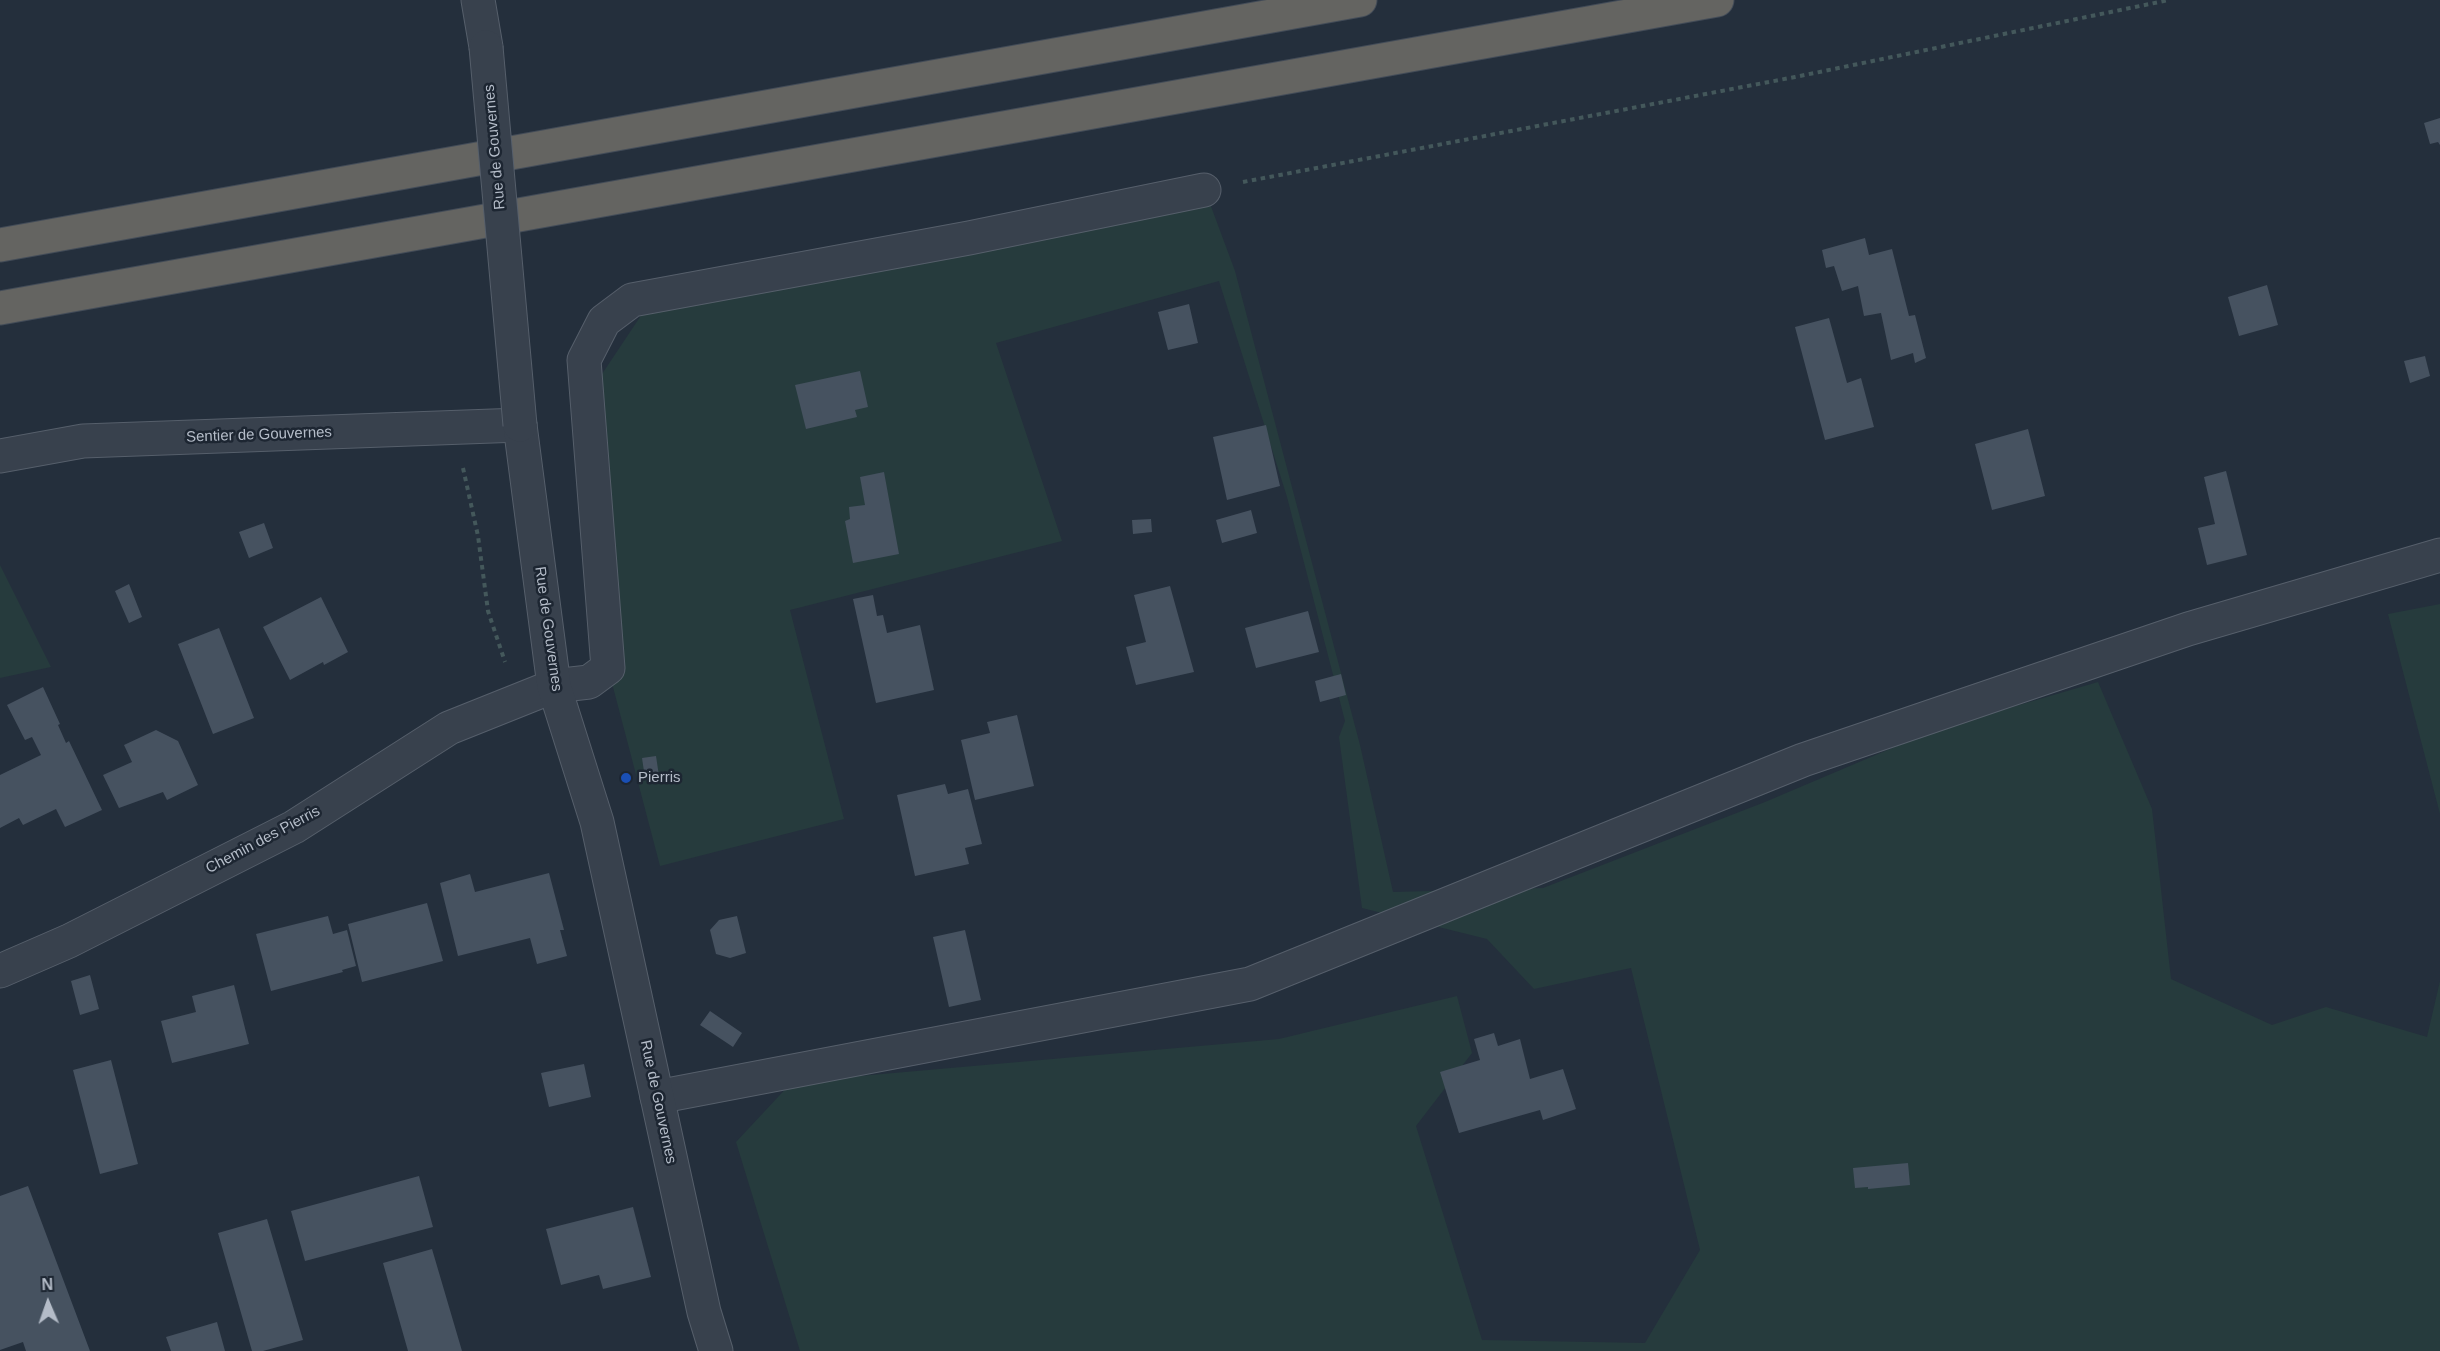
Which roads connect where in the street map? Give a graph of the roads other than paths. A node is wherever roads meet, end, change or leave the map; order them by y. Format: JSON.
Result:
{"nodes":[{"id":1,"x":478,"y":0,"type":"edge"},
{"id":2,"x":1360,"y":0,"type":"edge"},
{"id":3,"x":1717,"y":0,"type":"edge"},
{"id":4,"x":1204,"y":190,"type":"road end"},
{"id":5,"x":0,"y":245,"type":"edge"},
{"id":6,"x":0,"y":308,"type":"edge"},
{"id":7,"x":520,"y":425,"type":"junction"},
{"id":8,"x":0,"y":456,"type":"edge"},
{"id":9,"x":2440,"y":555,"type":"edge"},
{"id":10,"x":554,"y":686,"type":"junction"},
{"id":11,"x":0,"y":971,"type":"edge"},
{"id":12,"x":657,"y":1097,"type":"junction"},
{"id":13,"x":716,"y":1351,"type":"edge"}],
"edges":[{"from":1,"to":7,"type":"street","name":"Rue de Gouvernes","bridge":true},
{"from":2,"to":5,"type":"highway"},
{"from":3,"to":6,"type":"highway"},
{"from":4,"to":10,"type":"street","name":"Chemin des Pierris"},
{"from":7,"to":8,"type":"street","name":"Sentier de Gouvernes"},
{"from":7,"to":10,"type":"street","name":"Rue de Gouvernes"},
{"from":9,"to":12,"type":"street"},
{"from":10,"to":11,"type":"street","name":"Chemin des Pierris"},
{"from":10,"to":12,"type":"street","name":"Rue de Gouvernes"},
{"from":12,"to":13,"type":"street","name":"Rue de Gouvernes"}]}
